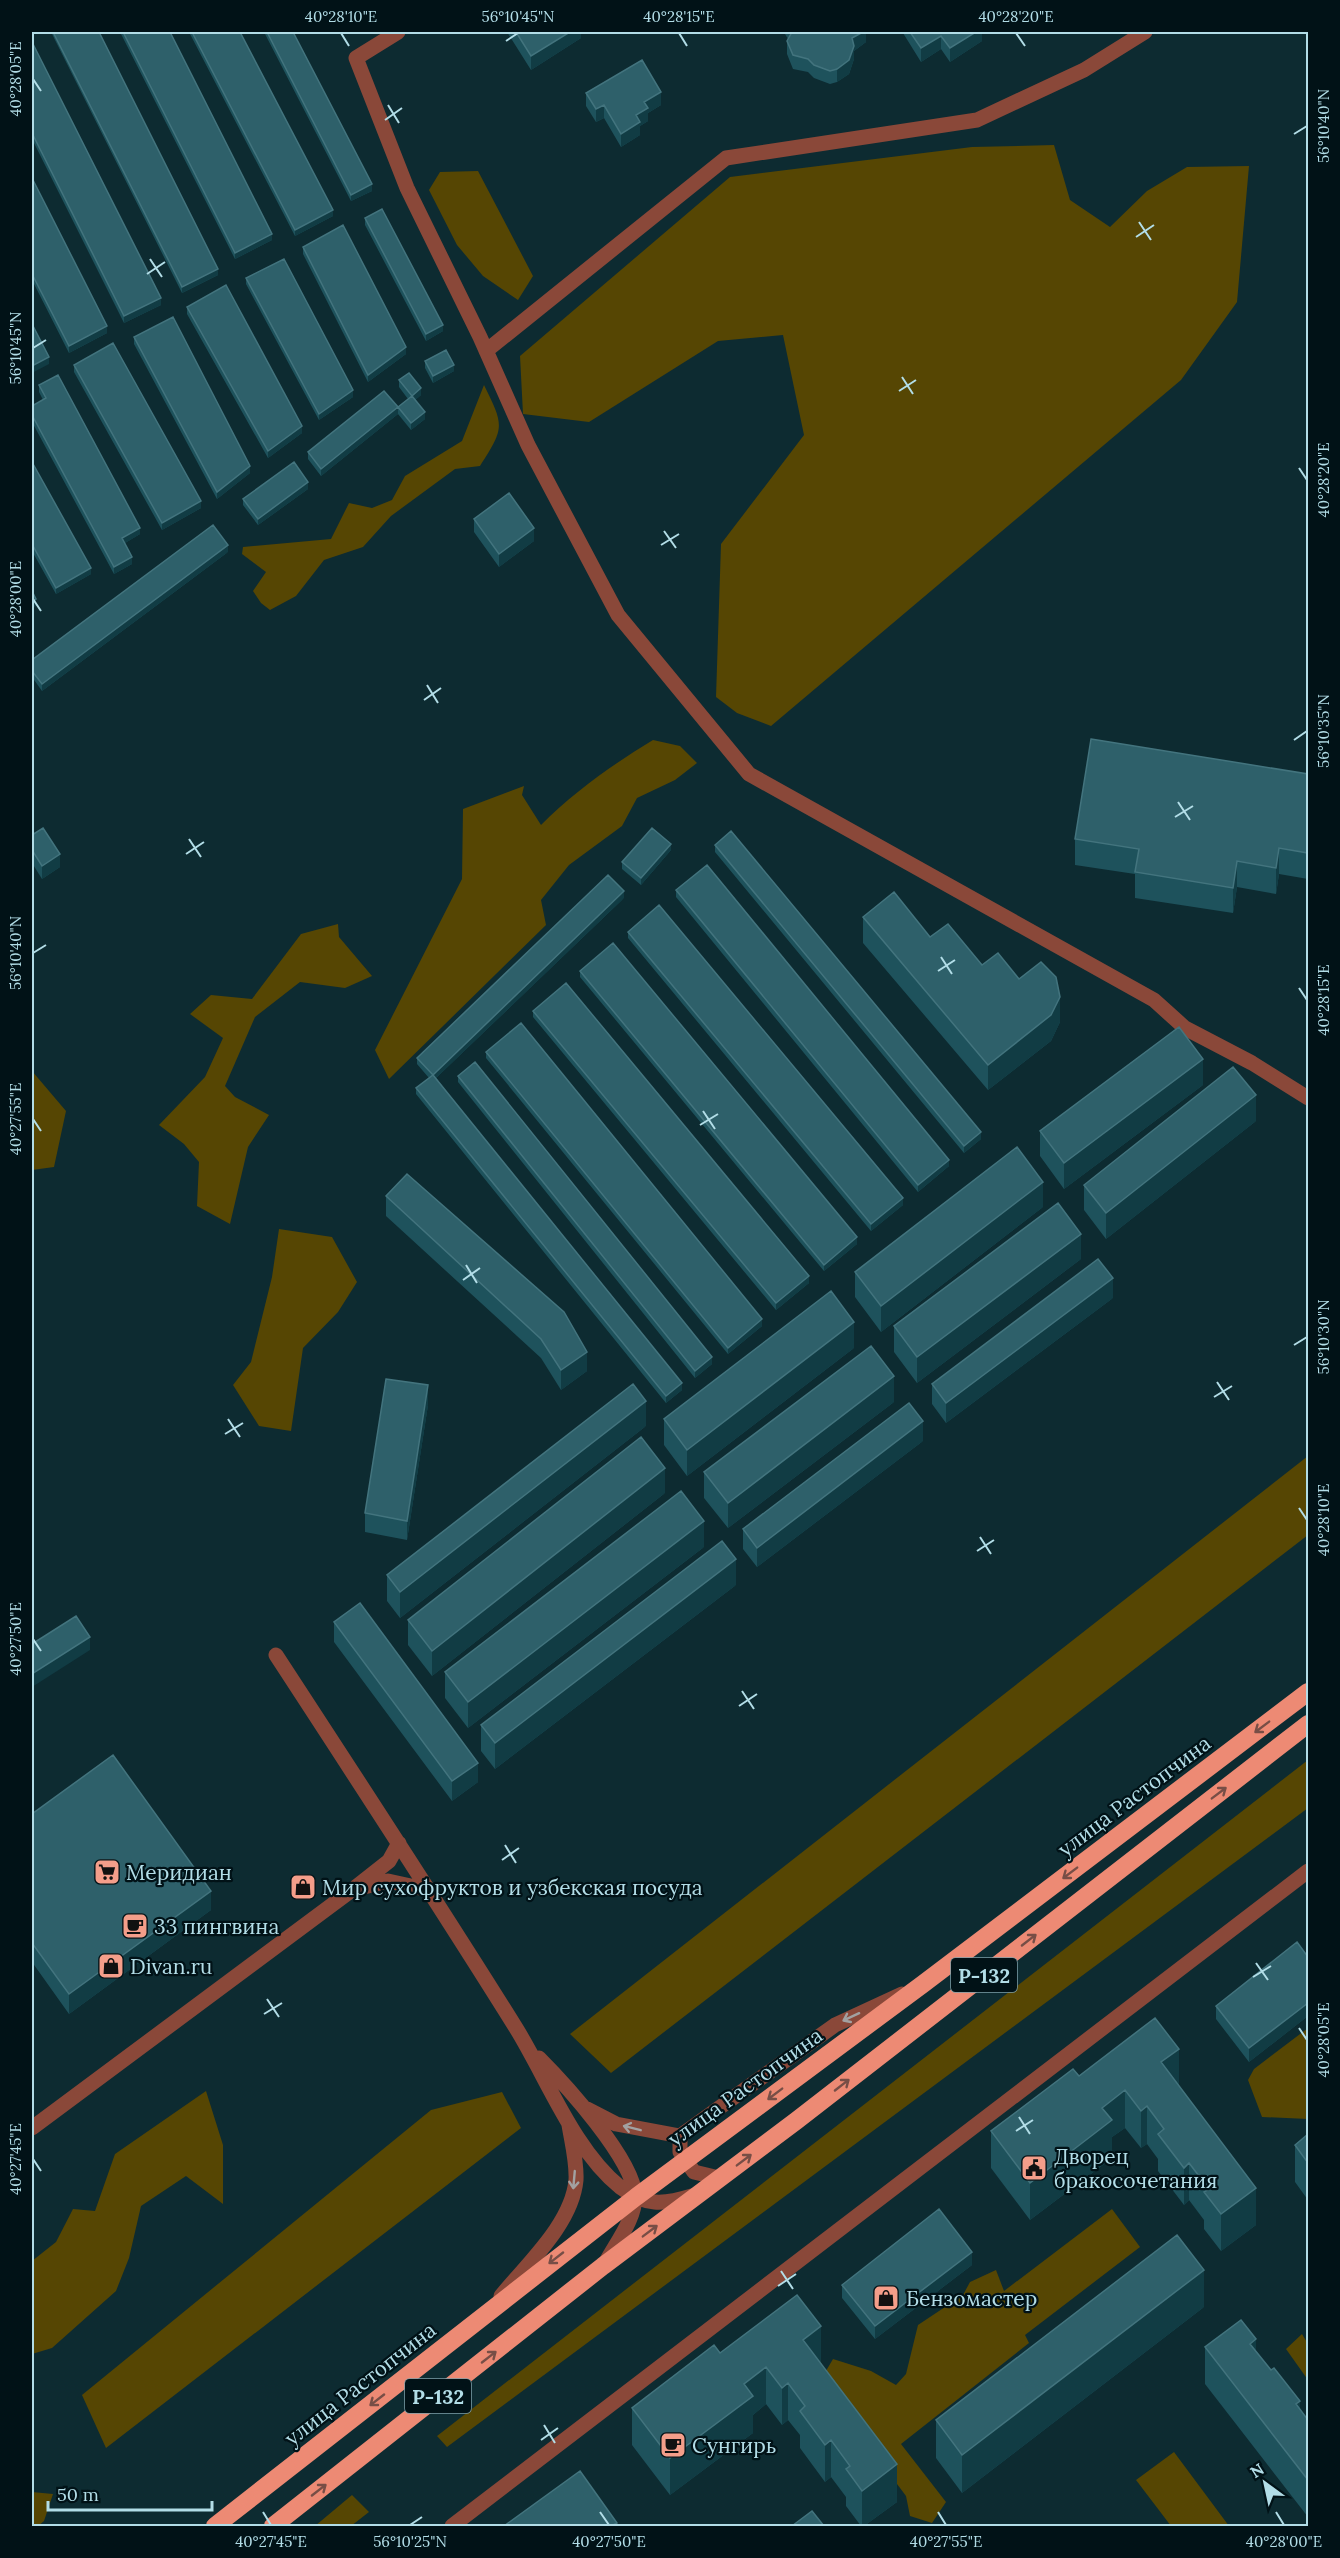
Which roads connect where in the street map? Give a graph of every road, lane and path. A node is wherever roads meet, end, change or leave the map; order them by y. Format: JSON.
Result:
{"nodes":[{"id":1,"x":398,"y":32,"type":"edge"},
{"id":2,"x":1145,"y":32,"type":"edge"},
{"id":3,"x":486,"y":351,"type":"junction"},
{"id":4,"x":1308,"y":1098,"type":"edge"},
{"id":5,"x":276,"y":1655,"type":"dead end"},
{"id":6,"x":1308,"y":1692,"type":"edge"},
{"id":7,"x":1308,"y":1724,"type":"edge"},
{"id":8,"x":399,"y":1843,"type":"junction"},
{"id":9,"x":1308,"y":1871,"type":"edge"},
{"id":10,"x":352,"y":1890,"type":"junction"},
{"id":11,"x":429,"y":1890,"type":"junction"},
{"id":12,"x":923,"y":1984,"type":"junction"},
{"id":13,"x":528,"y":2048,"type":"junction"},
{"id":14,"x":587,"y":2109,"type":"junction"},
{"id":15,"x":569,"y":2122,"type":"junction"},
{"id":16,"x":32,"y":2128,"type":"edge"},
{"id":17,"x":680,"y":2136,"type":"junction"},
{"id":18,"x":684,"y":2160,"type":"junction"},
{"id":19,"x":720,"y":2178,"type":"junction"},
{"id":20,"x":697,"y":2194,"type":"junction"},
{"id":21,"x":636,"y":2197,"type":"junction"},
{"id":22,"x":603,"y":2266,"type":"junction"},
{"id":23,"x":489,"y":2312,"type":"junction"},
{"id":24,"x":215,"y":2526,"type":"edge"},
{"id":25,"x":273,"y":2526,"type":"edge"},
{"id":26,"x":452,"y":2526,"type":"edge"}],
"edges":[{"from":1,"to":3,"type":"street"},
{"from":2,"to":3,"type":"street"},
{"from":3,"to":4,"type":"street"},
{"from":5,"to":8,"type":"street"},
{"from":6,"to":12,"type":"highway","name":"улица Растопчина","number":"Р-132","one_way":true},
{"from":19,"to":7,"type":"highway","number":"Р-132","one_way":true},
{"from":8,"to":10,"type":"street"},
{"from":8,"to":11,"type":"street"},
{"from":9,"to":26,"type":"street"},
{"from":10,"to":11,"type":"street"},
{"from":10,"to":16,"type":"street"},
{"from":11,"to":13,"type":"street"},
{"from":12,"to":17,"type":"street","one_way":true},
{"from":12,"to":18,"type":"highway","name":"улица Растопчина","number":"Р-132","one_way":true},
{"from":13,"to":14,"type":"street"},
{"from":13,"to":15,"type":"street"},
{"from":17,"to":14,"type":"street","one_way":true},
{"from":14,"to":21,"type":"street"},
{"from":15,"to":21,"type":"street"},
{"from":15,"to":23,"type":"street","one_way":true},
{"from":17,"to":18,"type":"street"},
{"from":18,"to":19,"type":"street"},
{"from":18,"to":21,"type":"highway","name":"улица Растопчина","number":"Р-132"},
{"from":19,"to":20,"type":"highway","number":"Р-132"},
{"from":20,"to":21,"type":"street"},
{"from":22,"to":20,"type":"highway","number":"Р-132","one_way":true},
{"from":21,"to":22,"type":"street"},
{"from":21,"to":23,"type":"highway","name":"улица Растопчина","number":"Р-132","one_way":true},
{"from":25,"to":22,"type":"highway","number":"Р-132","one_way":true},
{"from":23,"to":24,"type":"highway","name":"улица Растопчина","number":"Р-132","one_way":true}]}
